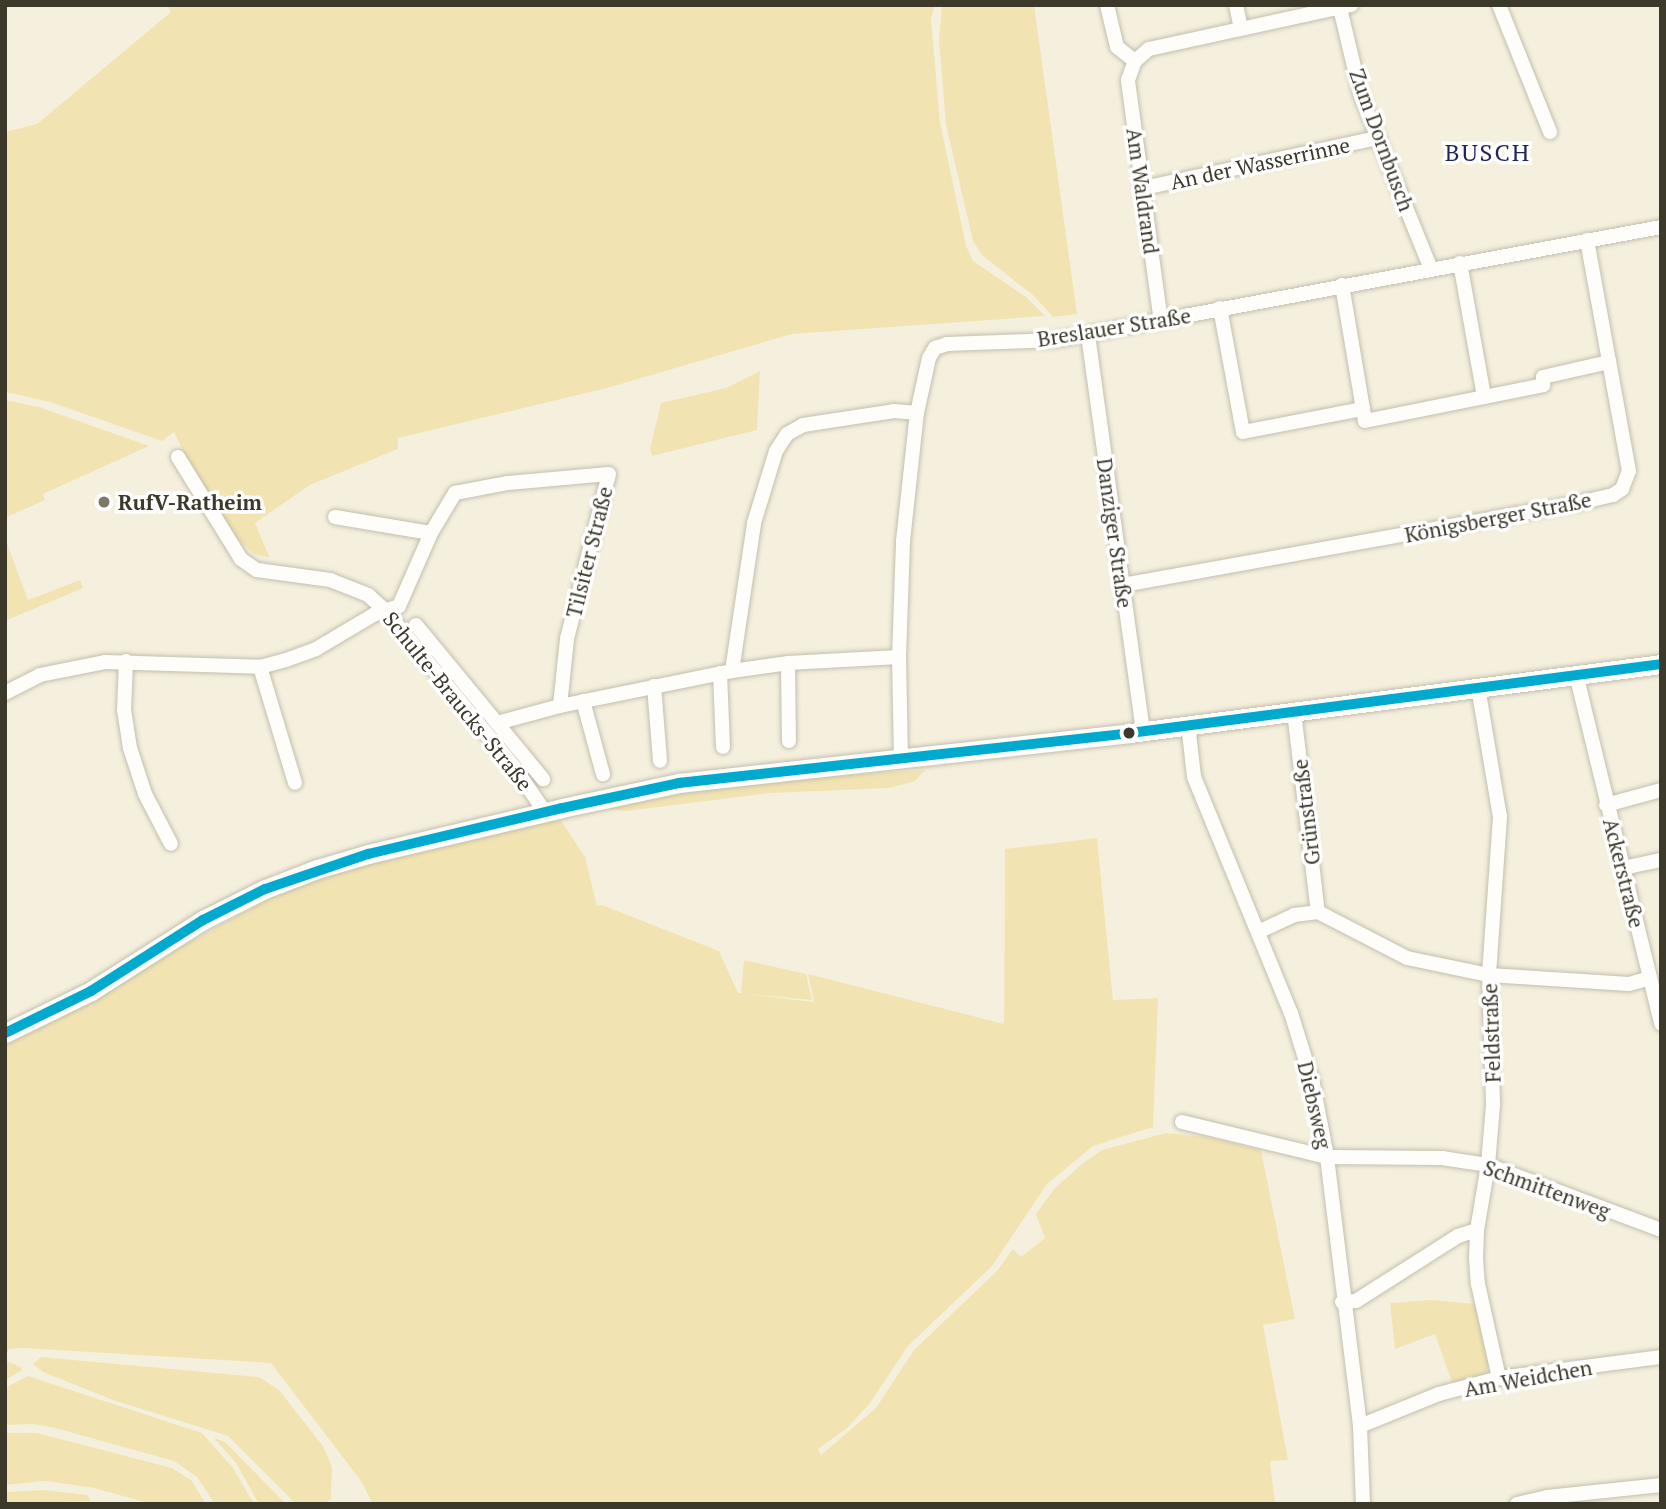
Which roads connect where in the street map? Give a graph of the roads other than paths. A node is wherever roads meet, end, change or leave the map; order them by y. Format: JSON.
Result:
{"nodes":[{"id":1,"x":1107,"y":5,"type":"edge"},
{"id":2,"x":1236,"y":5,"type":"edge"},
{"id":3,"x":1499,"y":5,"type":"edge"},
{"id":4,"x":1346,"y":6,"type":"edge"},
{"id":5,"x":1241,"y":28,"type":"junction"},
{"id":6,"x":1135,"y":61,"type":"junction"},
{"id":7,"x":1550,"y":132,"type":"dead end"},
{"id":8,"x":1377,"y":138,"type":"junction"},
{"id":9,"x":1144,"y":188,"type":"junction"},
{"id":10,"x":1661,"y":227,"type":"edge"},
{"id":11,"x":1587,"y":240,"type":"junction"},
{"id":12,"x":1460,"y":263,"type":"junction"},
{"id":13,"x":1431,"y":269,"type":"junction"},
{"id":14,"x":1342,"y":285,"type":"junction"},
{"id":15,"x":1220,"y":308,"type":"junction"},
{"id":16,"x":1161,"y":322,"type":"junction"},
{"id":17,"x":1088,"y":335,"type":"junction"},
{"id":18,"x":1609,"y":362,"type":"junction"},
{"id":19,"x":1484,"y":397,"type":"junction"},
{"id":20,"x":1363,"y":409,"type":"junction"},
{"id":21,"x":917,"y":413,"type":"junction"},
{"id":22,"x":178,"y":457,"type":"dead end"},
{"id":23,"x":335,"y":517,"type":"dead end"},
{"id":24,"x":431,"y":533,"type":"junction"},
{"id":25,"x":1122,"y":585,"type":"junction"},
{"id":26,"x":386,"y":611,"type":"junction"},
{"id":27,"x":416,"y":625,"type":"dead end"},
{"id":28,"x":899,"y":657,"type":"junction"},
{"id":29,"x":126,"y":661,"type":"junction"},
{"id":30,"x":788,"y":663,"type":"junction"},
{"id":31,"x":1661,"y":664,"type":"edge"},
{"id":32,"x":260,"y":667,"type":"junction"},
{"id":33,"x":726,"y":672,"type":"junction"},
{"id":34,"x":1576,"y":674,"type":"junction"},
{"id":35,"x":654,"y":686,"type":"junction"},
{"id":36,"x":1478,"y":687,"type":"junction"},
{"id":37,"x":5,"y":693,"type":"edge"},
{"id":38,"x":583,"y":701,"type":"junction"},
{"id":39,"x":560,"y":706,"type":"junction"},
{"id":40,"x":1294,"y":712,"type":"junction"},
{"id":41,"x":497,"y":723,"type":"junction"},
{"id":42,"x":1188,"y":724,"type":"junction"},
{"id":43,"x":1143,"y":731,"type":"junction"},
{"id":44,"x":789,"y":741,"type":"dead end"},
{"id":45,"x":723,"y":747,"type":"dead end"},
{"id":46,"x":901,"y":760,"type":"junction"},
{"id":47,"x":660,"y":761,"type":"dead end"},
{"id":48,"x":603,"y":774,"type":"dead end"},
{"id":49,"x":543,"y":779,"type":"dead end"},
{"id":50,"x":295,"y":783,"type":"dead end"},
{"id":51,"x":1661,"y":790,"type":"edge"},
{"id":52,"x":1606,"y":805,"type":"junction"},
{"id":53,"x":545,"y":812,"type":"junction"},
{"id":54,"x":171,"y":844,"type":"dead end"},
{"id":55,"x":1661,"y":860,"type":"edge"},
{"id":56,"x":1623,"y":868,"type":"junction"},
{"id":57,"x":1318,"y":912,"type":"junction"},
{"id":58,"x":1258,"y":932,"type":"junction"},
{"id":59,"x":1489,"y":975,"type":"junction"},
{"id":60,"x":1650,"y":978,"type":"junction"},
{"id":61,"x":1661,"y":1024,"type":"edge"},
{"id":62,"x":5,"y":1033,"type":"edge"},
{"id":63,"x":1182,"y":1122,"type":"dead end"},
{"id":64,"x":1326,"y":1157,"type":"junction"},
{"id":65,"x":1488,"y":1165,"type":"junction"},
{"id":66,"x":1477,"y":1230,"type":"junction"},
{"id":67,"x":1661,"y":1230,"type":"edge"},
{"id":68,"x":1342,"y":1302,"type":"junction"},
{"id":69,"x":1661,"y":1357,"type":"edge"},
{"id":70,"x":1499,"y":1378,"type":"junction"},
{"id":71,"x":1360,"y":1426,"type":"junction"},
{"id":72,"x":1661,"y":1485,"type":"edge"},
{"id":73,"x":1363,"y":1504,"type":"edge"},
{"id":74,"x":1517,"y":1504,"type":"edge"}],
"edges":[{"from":1,"to":6,"type":"street"},
{"from":2,"to":5,"type":"street"},
{"from":3,"to":7,"type":"street"},
{"from":4,"to":5,"type":"street"},
{"from":4,"to":8,"type":"street","name":"Zum Dornbusch"},
{"from":5,"to":6,"type":"street"},
{"from":6,"to":9,"type":"street","name":"Am Waldrand"},
{"from":8,"to":9,"type":"street","name":"An der Wasserrinne"},
{"from":8,"to":13,"type":"street","name":"Zum Dornbusch"},
{"from":9,"to":16,"type":"street","name":"Am Waldrand"},
{"from":10,"to":11,"type":"street","name":"Breslauer Straße"},
{"from":11,"to":12,"type":"street","name":"Breslauer Straße"},
{"from":11,"to":18,"type":"street","name":"Königsberger Straße"},
{"from":12,"to":13,"type":"street","name":"Breslauer Straße"},
{"from":12,"to":19,"type":"street"},
{"from":13,"to":14,"type":"street","name":"Breslauer Straße"},
{"from":14,"to":15,"type":"street","name":"Breslauer Straße"},
{"from":14,"to":20,"type":"street"},
{"from":15,"to":16,"type":"street","name":"Breslauer Straße"},
{"from":15,"to":20,"type":"street"},
{"from":16,"to":17,"type":"street","name":"Breslauer Straße"},
{"from":17,"to":21,"type":"street","name":"Breslauer Straße"},
{"from":17,"to":25,"type":"street","name":"Danziger Straße"},
{"from":18,"to":19,"type":"street"},
{"from":18,"to":25,"type":"street","name":"Königsberger Straße"},
{"from":19,"to":20,"type":"street"},
{"from":21,"to":28,"type":"street","name":"Breslauer Straße"},
{"from":21,"to":33,"type":"street"},
{"from":22,"to":26,"type":"street","name":"Schulte-Braucks-Straße"},
{"from":23,"to":24,"type":"street"},
{"from":24,"to":26,"type":"street","name":"Tilsiter Straße"},
{"from":24,"to":39,"type":"street","name":"Tilsiter Straße"},
{"from":25,"to":43,"type":"street","name":"Danziger Straße"},
{"from":26,"to":32,"type":"street"},
{"from":26,"to":53,"type":"street","name":"Schulte-Braucks-Straße"},
{"from":27,"to":41,"type":"street"},
{"from":28,"to":30,"type":"street"},
{"from":28,"to":46,"type":"street","name":"Breslauer Straße"},
{"from":29,"to":32,"type":"street"},
{"from":29,"to":37,"type":"street"},
{"from":29,"to":54,"type":"street"},
{"from":30,"to":33,"type":"street"},
{"from":30,"to":44,"type":"street"},
{"from":31,"to":34,"type":"main road"},
{"from":32,"to":50,"type":"street"},
{"from":33,"to":35,"type":"street"},
{"from":33,"to":45,"type":"street"},
{"from":34,"to":36,"type":"main road"},
{"from":34,"to":52,"type":"street","name":"Ackerstraße"},
{"from":35,"to":38,"type":"street"},
{"from":35,"to":47,"type":"street"},
{"from":36,"to":40,"type":"main road"},
{"from":36,"to":59,"type":"street","name":"Feldstraße"},
{"from":38,"to":39,"type":"street"},
{"from":38,"to":48,"type":"street"},
{"from":39,"to":41,"type":"street"},
{"from":40,"to":42,"type":"main road"},
{"from":40,"to":57,"type":"street","name":"Grünstraße"},
{"from":41,"to":49,"type":"street"},
{"from":42,"to":43,"type":"main road"},
{"from":42,"to":58,"type":"street","name":"Diebsweg"},
{"from":43,"to":46,"type":"main road"},
{"from":46,"to":53,"type":"main road"},
{"from":51,"to":52,"type":"street","name":"Ackerstraße"},
{"from":52,"to":56,"type":"street","name":"Ackerstraße"},
{"from":53,"to":62,"type":"main road"},
{"from":55,"to":56,"type":"street"},
{"from":56,"to":60,"type":"street","name":"Ackerstraße"},
{"from":57,"to":58,"type":"street"},
{"from":57,"to":59,"type":"street"},
{"from":58,"to":64,"type":"street","name":"Diebsweg"},
{"from":59,"to":60,"type":"street"},
{"from":59,"to":65,"type":"street","name":"Feldstraße"},
{"from":60,"to":61,"type":"street","name":"Ackerstraße"},
{"from":63,"to":64,"type":"street","name":"Schmittenweg"},
{"from":64,"to":65,"type":"street","name":"Schmittenweg"},
{"from":64,"to":68,"type":"street","name":"Diebsweg"},
{"from":65,"to":66,"type":"street","name":"Feldstraße"},
{"from":65,"to":67,"type":"street","name":"Schmittenweg"},
{"from":66,"to":68,"type":"street"},
{"from":66,"to":70,"type":"street","name":"Feldstraße"},
{"from":68,"to":71,"type":"street","name":"Diebsweg"},
{"from":69,"to":70,"type":"street","name":"Am Weidchen"},
{"from":70,"to":71,"type":"street","name":"Am Weidchen"},
{"from":71,"to":73,"type":"street","name":"Diebsweg"},
{"from":72,"to":74,"type":"street"}]}
